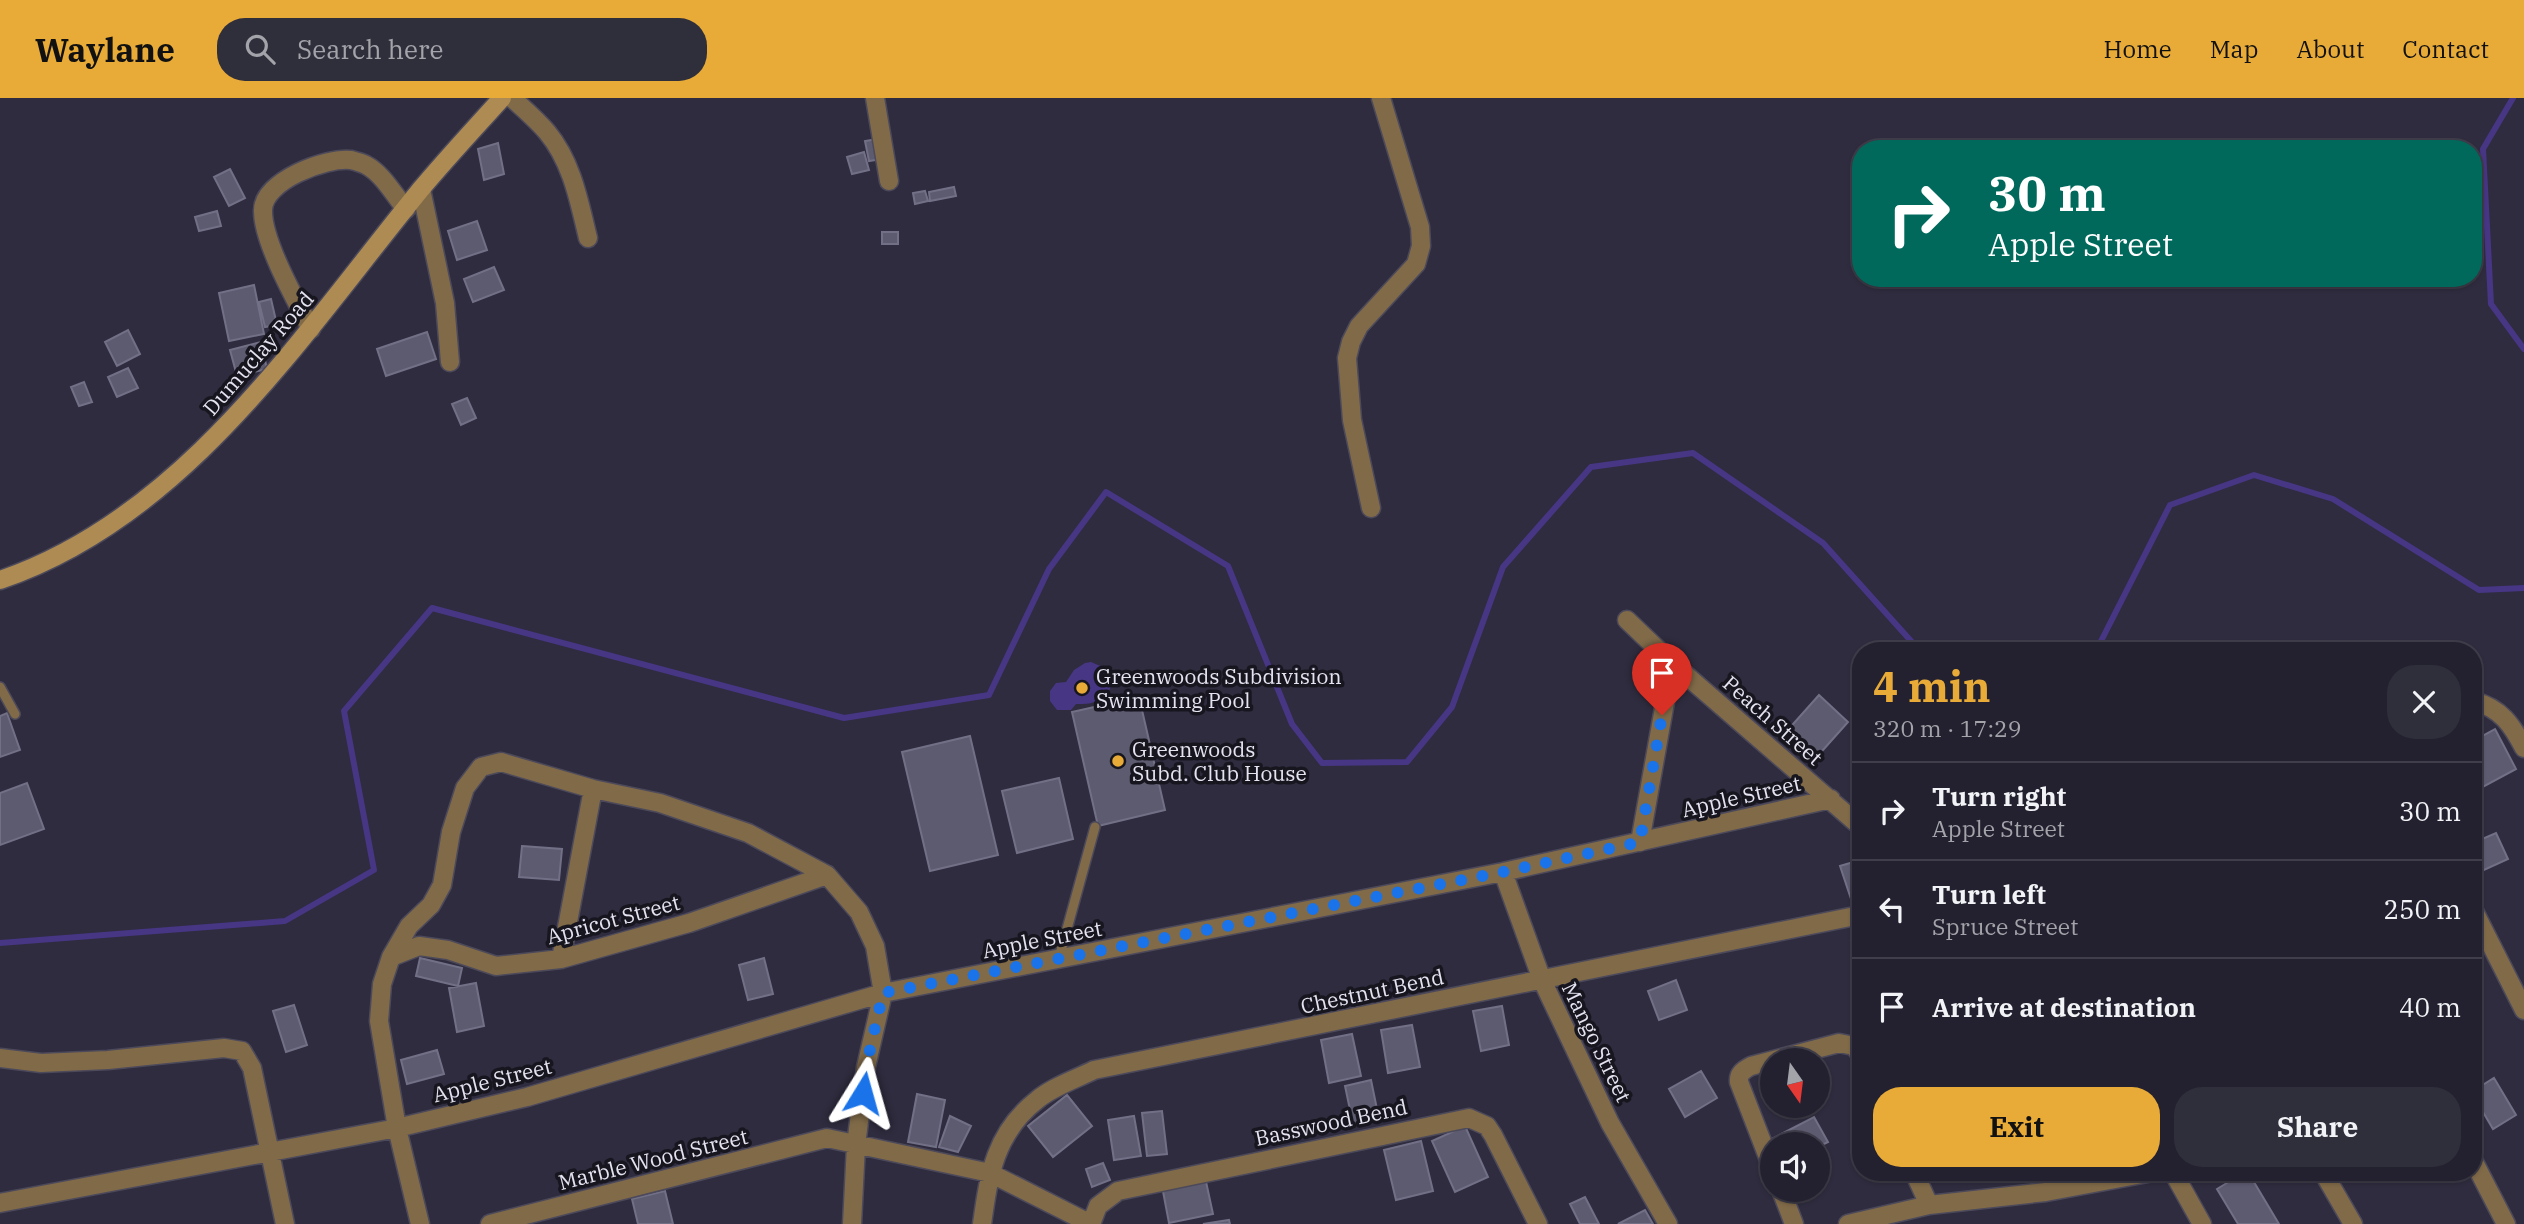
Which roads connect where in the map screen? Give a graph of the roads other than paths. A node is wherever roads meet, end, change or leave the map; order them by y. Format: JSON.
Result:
{"nodes":[{"id":1,"x":502,"y":98,"type":"edge"},
{"id":2,"x":512,"y":98,"type":"edge"},
{"id":3,"x":875,"y":98,"type":"edge"},
{"id":4,"x":1381,"y":98,"type":"edge"},
{"id":5,"x":889,"y":181,"type":"dead end"},
{"id":6,"x":421,"y":189,"type":"junction"},
{"id":7,"x":406,"y":209,"type":"junction"},
{"id":8,"x":588,"y":238,"type":"dead end"},
{"id":9,"x":311,"y":329,"type":"junction"},
{"id":10,"x":450,"y":362,"type":"dead end"},
{"id":11,"x":1371,"y":508,"type":"dead end"},
{"id":12,"x":0,"y":580,"type":"edge"},
{"id":13,"x":1627,"y":620,"type":"dead end"},
{"id":14,"x":1672,"y":663,"type":"junction"},
{"id":15,"x":0,"y":687,"type":"edge"},
{"id":16,"x":2482,"y":703,"type":"edge"},
{"id":17,"x":15,"y":714,"type":"dead end"},
{"id":18,"x":2524,"y":748,"type":"edge"},
{"id":19,"x":593,"y":789,"type":"junction"},
{"id":20,"x":1831,"y":799,"type":"junction"},
{"id":21,"x":1852,"y":818,"type":"edge"},
{"id":22,"x":1095,"y":827,"type":"dead end"},
{"id":23,"x":1640,"y":842,"type":"junction"},
{"id":24,"x":1503,"y":872,"type":"junction"},
{"id":25,"x":827,"y":875,"type":"junction"},
{"id":26,"x":1852,"y":917,"type":"edge"},
{"id":27,"x":2482,"y":927,"type":"edge"},
{"id":28,"x":391,"y":957,"type":"junction"},
{"id":29,"x":1059,"y":958,"type":"junction"},
{"id":30,"x":561,"y":959,"type":"junction"},
{"id":31,"x":1542,"y":980,"type":"junction"},
{"id":32,"x":883,"y":993,"type":"junction"},
{"id":33,"x":2524,"y":1010,"type":"edge"},
{"id":34,"x":1852,"y":1048,"type":"edge"},
{"id":35,"x":0,"y":1058,"type":"edge"},
{"id":36,"x":397,"y":1128,"type":"junction"},
{"id":37,"x":1760,"y":1137,"type":"edge"},
{"id":38,"x":856,"y":1145,"type":"junction"},
{"id":39,"x":270,"y":1153,"type":"junction"},
{"id":40,"x":990,"y":1173,"type":"junction"},
{"id":41,"x":2482,"y":1177,"type":"edge"},
{"id":42,"x":1918,"y":1181,"type":"edge"},
{"id":43,"x":2105,"y":1181,"type":"edge"},
{"id":44,"x":2178,"y":1181,"type":"edge"},
{"id":45,"x":2328,"y":1181,"type":"edge"},
{"id":46,"x":1786,"y":1202,"type":"edge"},
{"id":47,"x":0,"y":1203,"type":"edge"},
{"id":48,"x":1929,"y":1205,"type":"junction"},
{"id":49,"x":285,"y":1224,"type":"edge"},
{"id":50,"x":420,"y":1224,"type":"edge"},
{"id":51,"x":489,"y":1224,"type":"edge"},
{"id":52,"x":852,"y":1224,"type":"edge"},
{"id":53,"x":982,"y":1224,"type":"edge"},
{"id":54,"x":1091,"y":1224,"type":"edge"},
{"id":55,"x":1538,"y":1224,"type":"edge"},
{"id":56,"x":1668,"y":1224,"type":"edge"},
{"id":57,"x":1794,"y":1224,"type":"edge"},
{"id":58,"x":1848,"y":1224,"type":"edge"},
{"id":59,"x":2202,"y":1224,"type":"edge"},
{"id":60,"x":2353,"y":1224,"type":"edge"},
{"id":61,"x":2506,"y":1224,"type":"edge"}],
"edges":[{"from":1,"to":6,"type":"street","name":"Dumuclay Road"},
{"from":2,"to":8,"type":"street"},
{"from":3,"to":5,"type":"street"},
{"from":4,"to":11,"type":"street"},
{"from":6,"to":7,"type":"street","name":"Dumuclay Road"},
{"from":6,"to":10,"type":"street"},
{"from":7,"to":9,"type":"street","name":"Dumuclay Road"},
{"from":7,"to":9,"type":"street"},
{"from":9,"to":12,"type":"street","name":"Dumuclay Road"},
{"from":13,"to":14,"type":"street","name":"Peach Street"},
{"from":14,"to":20,"type":"street","name":"Peach Street"},
{"from":14,"to":23,"type":"street"},
{"from":15,"to":17,"type":"lane"},
{"from":16,"to":18,"type":"street"},
{"from":19,"to":25,"type":"street"},
{"from":19,"to":28,"type":"street"},
{"from":19,"to":30,"type":"street"},
{"from":20,"to":21,"type":"street","name":"Peach Street"},
{"from":20,"to":23,"type":"street","name":"Apple Street"},
{"from":22,"to":29,"type":"lane"},
{"from":23,"to":24,"type":"street","name":"Apple Street"},
{"from":24,"to":29,"type":"street","name":"Apple Street"},
{"from":24,"to":31,"type":"street","name":"Mango Street"},
{"from":25,"to":30,"type":"street","name":"Apricot Street"},
{"from":25,"to":32,"type":"street"},
{"from":26,"to":31,"type":"street","name":"Chestnut Bend"},
{"from":27,"to":33,"type":"street"},
{"from":28,"to":30,"type":"street","name":"Apricot Street"},
{"from":28,"to":36,"type":"street"},
{"from":29,"to":32,"type":"street","name":"Apple Street"},
{"from":31,"to":40,"type":"street","name":"Chestnut Bend"},
{"from":31,"to":56,"type":"street","name":"Mango Street"},
{"from":32,"to":36,"type":"street","name":"Apple Street"},
{"from":32,"to":38,"type":"street"},
{"from":34,"to":37,"type":"street"},
{"from":35,"to":39,"type":"street"},
{"from":36,"to":39,"type":"street","name":"Apple Street"},
{"from":36,"to":50,"type":"street"},
{"from":38,"to":40,"type":"street"},
{"from":38,"to":51,"type":"street","name":"Marble Wood Street"},
{"from":38,"to":52,"type":"street"},
{"from":39,"to":47,"type":"street","name":"Apple Street"},
{"from":39,"to":49,"type":"street"},
{"from":40,"to":53,"type":"street","name":"Chestnut Bend"},
{"from":40,"to":54,"type":"street"},
{"from":41,"to":61,"type":"street"},
{"from":42,"to":48,"type":"street"},
{"from":43,"to":48,"type":"street"},
{"from":44,"to":59,"type":"street"},
{"from":45,"to":60,"type":"street"},
{"from":46,"to":57,"type":"street"},
{"from":48,"to":58,"type":"street"},
{"from":54,"to":55,"type":"street","name":"Basswood Bend"}]}
